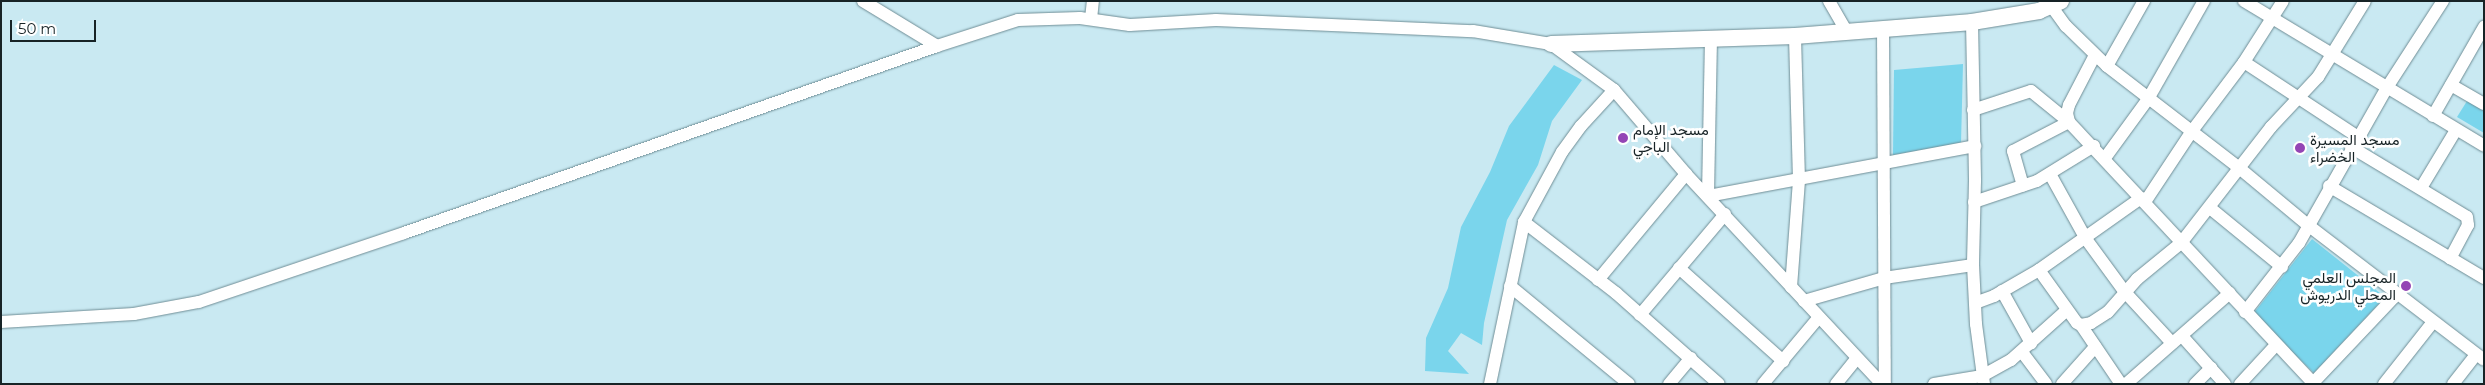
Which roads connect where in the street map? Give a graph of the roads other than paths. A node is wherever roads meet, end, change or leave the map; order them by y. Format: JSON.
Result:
{"nodes":[{"id":1,"x":863,"y":1,"type":"edge"},
{"id":2,"x":1093,"y":1,"type":"edge"},
{"id":3,"x":1829,"y":1,"type":"edge"},
{"id":4,"x":2204,"y":1,"type":"edge"},
{"id":5,"x":2244,"y":1,"type":"edge"},
{"id":6,"x":2282,"y":1,"type":"edge"},
{"id":7,"x":2365,"y":1,"type":"edge"},
{"id":8,"x":2443,"y":1,"type":"edge"},
{"id":9,"x":2141,"y":2,"type":"edge"},
{"id":10,"x":2057,"y":4,"type":"edge"},
{"id":11,"x":2272,"y":19,"type":"junction"},
{"id":12,"x":1091,"y":20,"type":"junction"},
{"id":13,"x":1972,"y":22,"type":"junction"},
{"id":14,"x":2484,"y":27,"type":"edge"},
{"id":15,"x":1883,"y":29,"type":"junction"},
{"id":16,"x":1846,"y":30,"type":"junction"},
{"id":17,"x":1795,"y":36,"type":"junction"},
{"id":18,"x":1711,"y":38,"type":"junction"},
{"id":19,"x":1551,"y":44,"type":"junction"},
{"id":20,"x":937,"y":46,"type":"junction"},
{"id":21,"x":2096,"y":55,"type":"junction"},
{"id":22,"x":2333,"y":55,"type":"junction"},
{"id":23,"x":2244,"y":62,"type":"junction"},
{"id":24,"x":2107,"y":66,"type":"junction"},
{"id":25,"x":2451,"y":85,"type":"junction"},
{"id":26,"x":2386,"y":89,"type":"junction"},
{"id":27,"x":1614,"y":90,"type":"junction"},
{"id":28,"x":2299,"y":98,"type":"junction"},
{"id":29,"x":2148,"y":99,"type":"junction"},
{"id":30,"x":2484,"y":104,"type":"edge"},
{"id":31,"x":1973,"y":110,"type":"junction"},
{"id":32,"x":2433,"y":116,"type":"junction"},
{"id":33,"x":2069,"y":122,"type":"junction"},
{"id":34,"x":2456,"y":130,"type":"junction"},
{"id":35,"x":2192,"y":131,"type":"junction"},
{"id":36,"x":2355,"y":142,"type":"junction"},
{"id":37,"x":1975,"y":146,"type":"junction"},
{"id":38,"x":2094,"y":146,"type":"junction"},
{"id":39,"x":2484,"y":146,"type":"edge"},
{"id":40,"x":2105,"y":158,"type":"junction"},
{"id":41,"x":1883,"y":163,"type":"junction"},
{"id":42,"x":2238,"y":167,"type":"junction"},
{"id":43,"x":1686,"y":174,"type":"junction"},
{"id":44,"x":2050,"y":174,"type":"junction"},
{"id":45,"x":1799,"y":180,"type":"junction"},
{"id":46,"x":2024,"y":186,"type":"junction"},
{"id":47,"x":2329,"y":186,"type":"junction"},
{"id":48,"x":2421,"y":188,"type":"junction"},
{"id":49,"x":1708,"y":196,"type":"junction"},
{"id":50,"x":2143,"y":200,"type":"junction"},
{"id":51,"x":1974,"y":202,"type":"junction"},
{"id":52,"x":2210,"y":208,"type":"junction"},
{"id":53,"x":1725,"y":214,"type":"junction"},
{"id":54,"x":1524,"y":222,"type":"junction"},
{"id":55,"x":2309,"y":226,"type":"junction"},
{"id":56,"x":2086,"y":239,"type":"junction"},
{"id":57,"x":2181,"y":244,"type":"junction"},
{"id":58,"x":2450,"y":259,"type":"junction"},
{"id":59,"x":1973,"y":264,"type":"junction"},
{"id":60,"x":2282,"y":266,"type":"junction"},
{"id":61,"x":1679,"y":268,"type":"junction"},
{"id":62,"x":2039,"y":270,"type":"junction"},
{"id":63,"x":1884,"y":278,"type":"junction"},
{"id":64,"x":2484,"y":278,"type":"edge"},
{"id":65,"x":1598,"y":280,"type":"junction"},
{"id":66,"x":1510,"y":286,"type":"junction"},
{"id":67,"x":1791,"y":286,"type":"junction"},
{"id":68,"x":2002,"y":291,"type":"junction"},
{"id":69,"x":2124,"y":291,"type":"junction"},
{"id":70,"x":2230,"y":294,"type":"junction"},
{"id":71,"x":2397,"y":294,"type":"junction"},
{"id":72,"x":1804,"y":301,"type":"junction"},
{"id":73,"x":1975,"y":303,"type":"junction"},
{"id":74,"x":2067,"y":310,"type":"junction"},
{"id":75,"x":2246,"y":312,"type":"junction"},
{"id":76,"x":1640,"y":315,"type":"junction"},
{"id":77,"x":1819,"y":318,"type":"junction"},
{"id":78,"x":1,"y":322,"type":"edge"},
{"id":79,"x":2433,"y":322,"type":"junction"},
{"id":80,"x":2081,"y":325,"type":"junction"},
{"id":81,"x":2177,"y":340,"type":"junction"},
{"id":82,"x":2276,"y":345,"type":"junction"},
{"id":83,"x":2095,"y":347,"type":"junction"},
{"id":84,"x":2027,"y":348,"type":"junction"},
{"id":85,"x":1691,"y":358,"type":"junction"},
{"id":86,"x":1856,"y":358,"type":"junction"},
{"id":87,"x":2480,"y":358,"type":"edge"},
{"id":88,"x":1783,"y":361,"type":"junction"},
{"id":89,"x":2212,"y":368,"type":"junction"},
{"id":90,"x":1983,"y":380,"type":"edge"},
{"id":91,"x":1493,"y":382,"type":"edge"},
{"id":92,"x":2313,"y":383,"type":"edge"},
{"id":93,"x":1629,"y":384,"type":"edge"},
{"id":94,"x":1669,"y":384,"type":"edge"},
{"id":95,"x":1719,"y":384,"type":"edge"},
{"id":96,"x":1763,"y":384,"type":"edge"},
{"id":97,"x":1836,"y":384,"type":"edge"},
{"id":98,"x":1884,"y":384,"type":"edge"},
{"id":99,"x":1934,"y":384,"type":"edge"},
{"id":100,"x":2046,"y":384,"type":"edge"},
{"id":101,"x":2062,"y":384,"type":"edge"},
{"id":102,"x":2121,"y":384,"type":"edge"},
{"id":103,"x":2126,"y":384,"type":"edge"},
{"id":104,"x":2195,"y":384,"type":"edge"},
{"id":105,"x":2225,"y":384,"type":"edge"},
{"id":106,"x":2240,"y":384,"type":"edge"},
{"id":107,"x":2384,"y":384,"type":"edge"},
{"id":108,"x":2453,"y":384,"type":"edge"}],
"edges":[{"from":1,"to":20,"type":"street"},
{"from":2,"to":12,"type":"street"},
{"from":3,"to":16,"type":"street"},
{"from":4,"to":29,"type":"street"},
{"from":5,"to":11,"type":"street"},
{"from":6,"to":11,"type":"street"},
{"from":7,"to":22,"type":"street"},
{"from":8,"to":26,"type":"street"},
{"from":9,"to":24,"type":"street"},
{"from":10,"to":13,"type":"street"},
{"from":10,"to":21,"type":"street"},
{"from":11,"to":22,"type":"street"},
{"from":11,"to":23,"type":"street"},
{"from":12,"to":19,"type":"street"},
{"from":12,"to":20,"type":"street"},
{"from":13,"to":15,"type":"street"},
{"from":13,"to":31,"type":"street"},
{"from":14,"to":25,"type":"street"},
{"from":15,"to":16,"type":"street"},
{"from":15,"to":41,"type":"street"},
{"from":16,"to":17,"type":"street"},
{"from":17,"to":18,"type":"street"},
{"from":17,"to":45,"type":"street"},
{"from":18,"to":19,"type":"street"},
{"from":18,"to":49,"type":"street"},
{"from":19,"to":27,"type":"street"},
{"from":20,"to":78,"type":"street"},
{"from":21,"to":24,"type":"street"},
{"from":21,"to":33,"type":"street"},
{"from":22,"to":26,"type":"street"},
{"from":22,"to":28,"type":"street"},
{"from":23,"to":28,"type":"street"},
{"from":23,"to":35,"type":"street"},
{"from":24,"to":29,"type":"street"},
{"from":25,"to":30,"type":"street"},
{"from":25,"to":32,"type":"street"},
{"from":26,"to":32,"type":"street"},
{"from":26,"to":36,"type":"street"},
{"from":27,"to":43,"type":"street"},
{"from":27,"to":54,"type":"street"},
{"from":28,"to":36,"type":"street"},
{"from":28,"to":42,"type":"street"},
{"from":29,"to":35,"type":"street"},
{"from":29,"to":40,"type":"street"},
{"from":31,"to":33,"type":"street"},
{"from":31,"to":37,"type":"street"},
{"from":32,"to":34,"type":"street"},
{"from":33,"to":38,"type":"street"},
{"from":33,"to":46,"type":"street"},
{"from":34,"to":39,"type":"street"},
{"from":34,"to":48,"type":"street"},
{"from":35,"to":42,"type":"street"},
{"from":35,"to":50,"type":"street"},
{"from":36,"to":47,"type":"street"},
{"from":36,"to":48,"type":"street"},
{"from":37,"to":41,"type":"street"},
{"from":37,"to":51,"type":"street"},
{"from":38,"to":40,"type":"street"},
{"from":38,"to":44,"type":"street"},
{"from":40,"to":50,"type":"street"},
{"from":41,"to":45,"type":"street"},
{"from":41,"to":63,"type":"street"},
{"from":42,"to":52,"type":"street"},
{"from":42,"to":55,"type":"street"},
{"from":43,"to":49,"type":"street"},
{"from":43,"to":65,"type":"street"},
{"from":44,"to":46,"type":"street"},
{"from":44,"to":56,"type":"street"},
{"from":45,"to":49,"type":"street"},
{"from":45,"to":67,"type":"street"},
{"from":46,"to":51,"type":"street"},
{"from":47,"to":55,"type":"street"},
{"from":47,"to":58,"type":"street"},
{"from":48,"to":58,"type":"street"},
{"from":49,"to":53,"type":"street"},
{"from":50,"to":56,"type":"street"},
{"from":50,"to":57,"type":"street"},
{"from":51,"to":59,"type":"street"},
{"from":52,"to":57,"type":"street"},
{"from":52,"to":60,"type":"street"},
{"from":53,"to":61,"type":"street"},
{"from":53,"to":67,"type":"street"},
{"from":54,"to":65,"type":"street"},
{"from":54,"to":66,"type":"street"},
{"from":55,"to":60,"type":"street"},
{"from":55,"to":71,"type":"street"},
{"from":56,"to":62,"type":"street"},
{"from":56,"to":69,"type":"street"},
{"from":57,"to":69,"type":"street"},
{"from":57,"to":70,"type":"street"},
{"from":58,"to":64,"type":"street"},
{"from":59,"to":63,"type":"street"},
{"from":59,"to":73,"type":"street"},
{"from":60,"to":75,"type":"street"},
{"from":61,"to":76,"type":"street"},
{"from":61,"to":88,"type":"street"},
{"from":62,"to":68,"type":"street"},
{"from":62,"to":74,"type":"street"},
{"from":63,"to":72,"type":"street"},
{"from":63,"to":98,"type":"street"},
{"from":65,"to":76,"type":"street"},
{"from":66,"to":91,"type":"street"},
{"from":66,"to":93,"type":"street"},
{"from":67,"to":72,"type":"street"},
{"from":68,"to":73,"type":"street"},
{"from":68,"to":84,"type":"street"},
{"from":69,"to":80,"type":"street"},
{"from":69,"to":81,"type":"street"},
{"from":70,"to":75,"type":"street"},
{"from":70,"to":81,"type":"street"},
{"from":71,"to":79,"type":"street"},
{"from":71,"to":92,"type":"street"},
{"from":72,"to":77,"type":"street"},
{"from":73,"to":90,"type":"street"},
{"from":74,"to":80,"type":"street"},
{"from":74,"to":84,"type":"street"},
{"from":75,"to":82,"type":"street"},
{"from":76,"to":85,"type":"street"},
{"from":77,"to":86,"type":"street"},
{"from":77,"to":88,"type":"street"},
{"from":79,"to":87,"type":"street"},
{"from":79,"to":107,"type":"street"},
{"from":80,"to":83,"type":"street"},
{"from":81,"to":89,"type":"street"},
{"from":81,"to":103,"type":"street"},
{"from":82,"to":92,"type":"street"},
{"from":82,"to":106,"type":"street"},
{"from":83,"to":101,"type":"street"},
{"from":83,"to":102,"type":"street"},
{"from":84,"to":90,"type":"street"},
{"from":84,"to":100,"type":"street"},
{"from":85,"to":94,"type":"street"},
{"from":85,"to":95,"type":"street"},
{"from":86,"to":97,"type":"street"},
{"from":86,"to":98,"type":"street"},
{"from":87,"to":108,"type":"street"},
{"from":88,"to":96,"type":"street"},
{"from":89,"to":104,"type":"street"},
{"from":89,"to":105,"type":"street"},
{"from":90,"to":99,"type":"street"}]}
